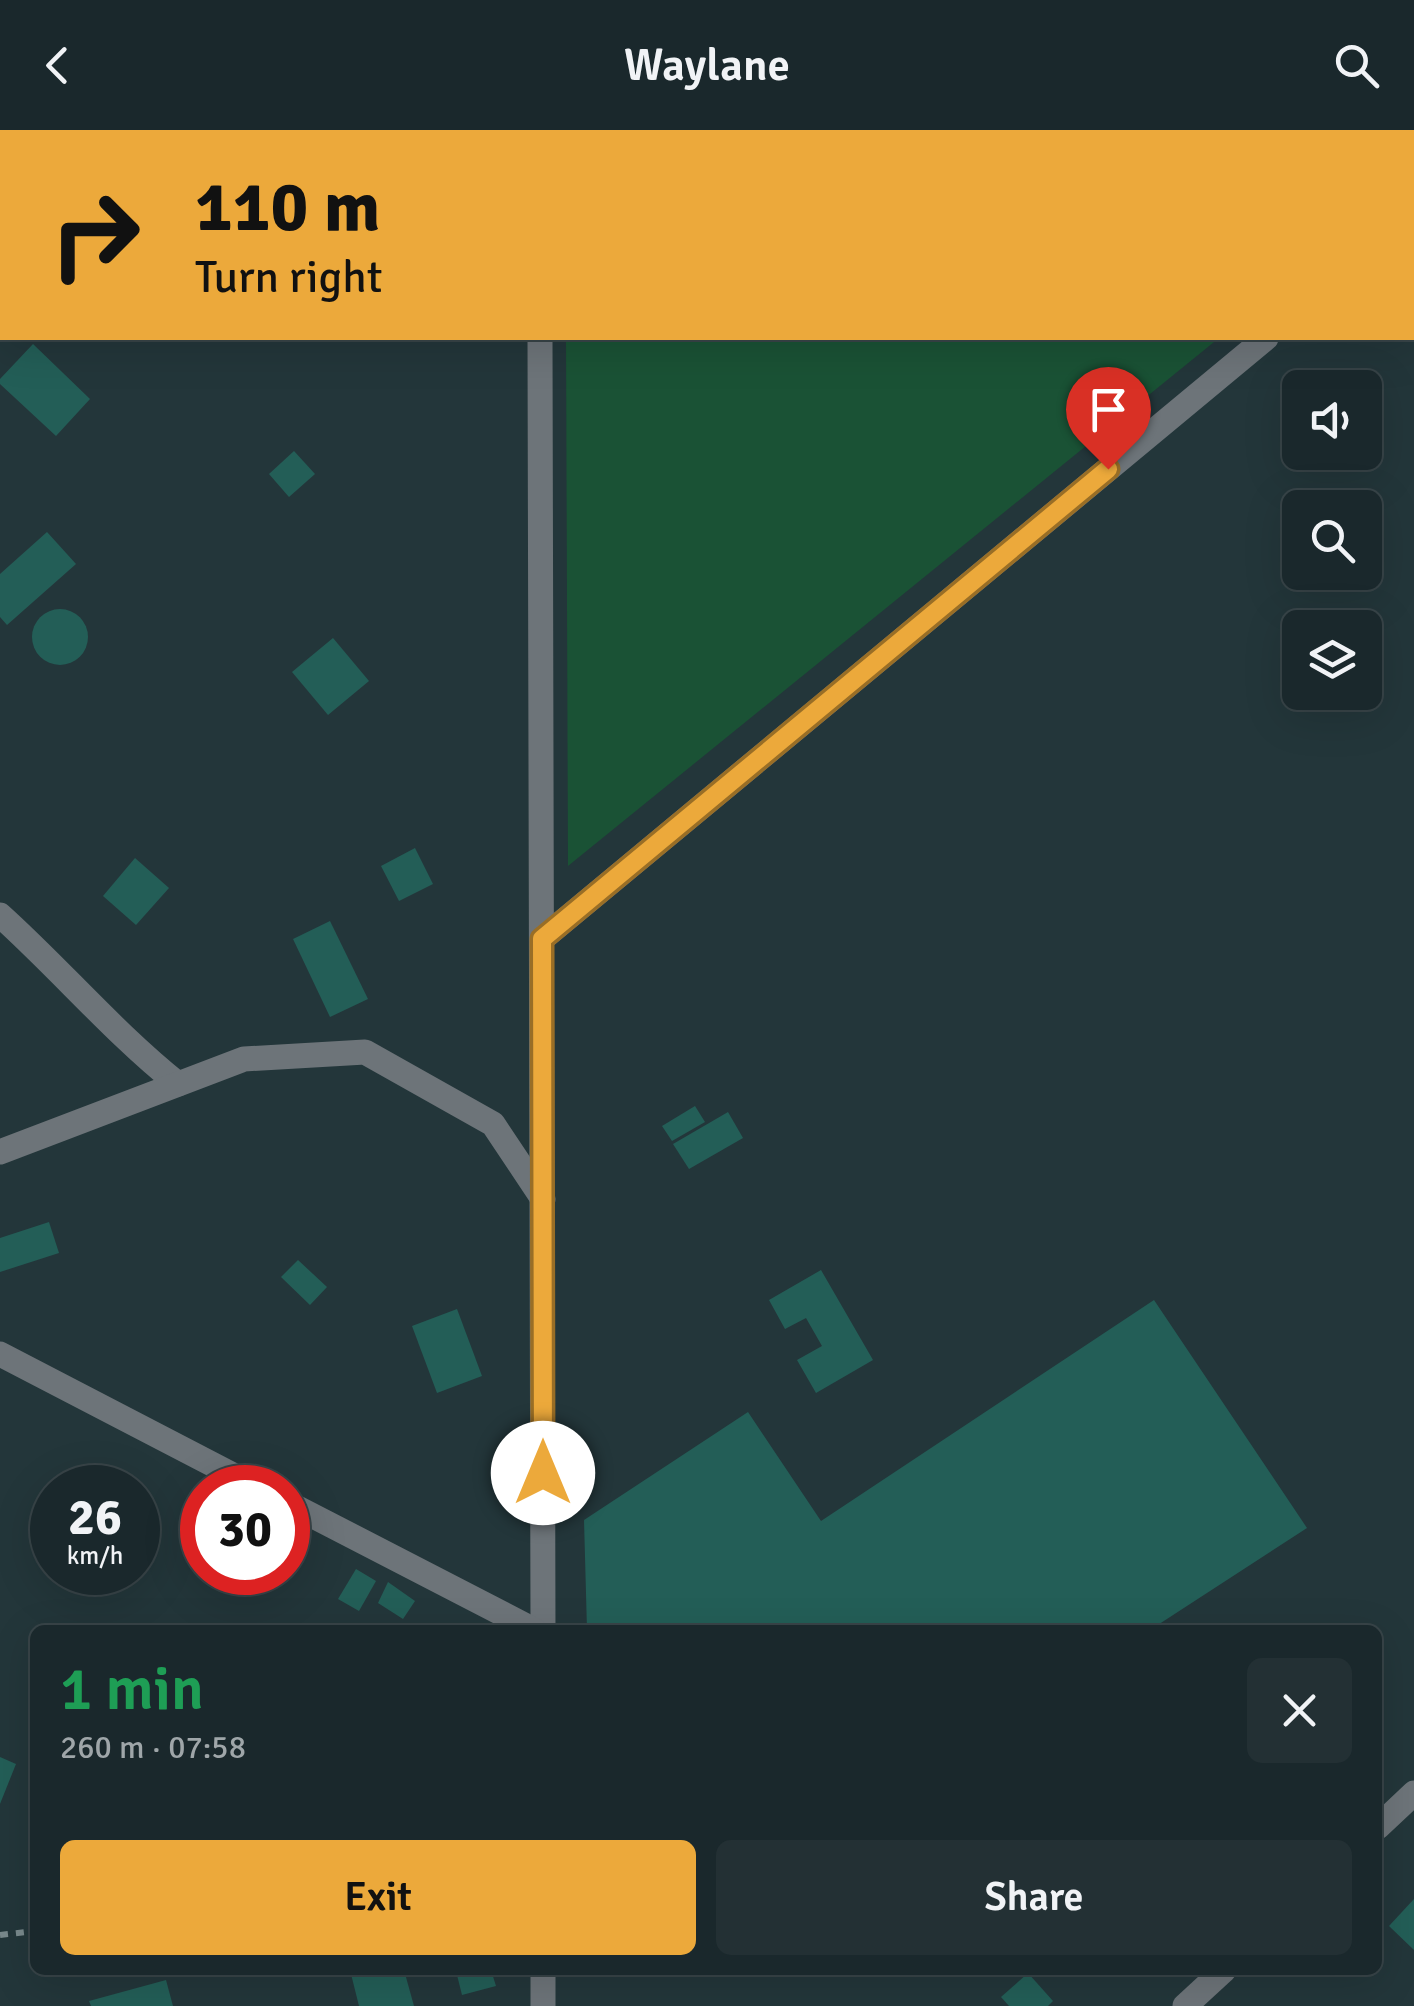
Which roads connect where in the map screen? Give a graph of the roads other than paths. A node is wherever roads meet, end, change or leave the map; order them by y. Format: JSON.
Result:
{"nodes":[{"id":1,"x":540,"y":340,"type":"edge"},
{"id":2,"x":1264,"y":340,"type":"edge"},
{"id":3,"x":0,"y":915,"type":"edge"},
{"id":4,"x":542,"y":939,"type":"junction"},
{"id":5,"x":178,"y":1084,"type":"junction"},
{"id":6,"x":0,"y":1152,"type":"edge"},
{"id":7,"x":543,"y":1199,"type":"junction"},
{"id":8,"x":0,"y":1354,"type":"edge"},
{"id":9,"x":214,"y":1465,"type":"edge"},
{"id":10,"x":310,"y":1513,"type":"edge"},
{"id":11,"x":524,"y":1625,"type":"edge"},
{"id":12,"x":543,"y":1625,"type":"edge"},
{"id":13,"x":1414,"y":1794,"type":"edge"},
{"id":14,"x":1382,"y":1824,"type":"edge"},
{"id":15,"x":544,"y":1975,"type":"edge"},
{"id":16,"x":1218,"y":1987,"type":"edge"},
{"id":17,"x":543,"y":2006,"type":"edge"},
{"id":18,"x":1185,"y":2006,"type":"edge"}],
"edges":[{"from":1,"to":4,"type":"street"},
{"from":2,"to":4,"type":"street"},
{"from":3,"to":5,"type":"street"},
{"from":4,"to":7,"type":"street"},
{"from":5,"to":6,"type":"street"},
{"from":5,"to":7,"type":"street"},
{"from":7,"to":12,"type":"street"},
{"from":8,"to":9,"type":"street"},
{"from":10,"to":11,"type":"street"},
{"from":13,"to":14,"type":"street"},
{"from":15,"to":17,"type":"street"},
{"from":16,"to":18,"type":"street"}]}
